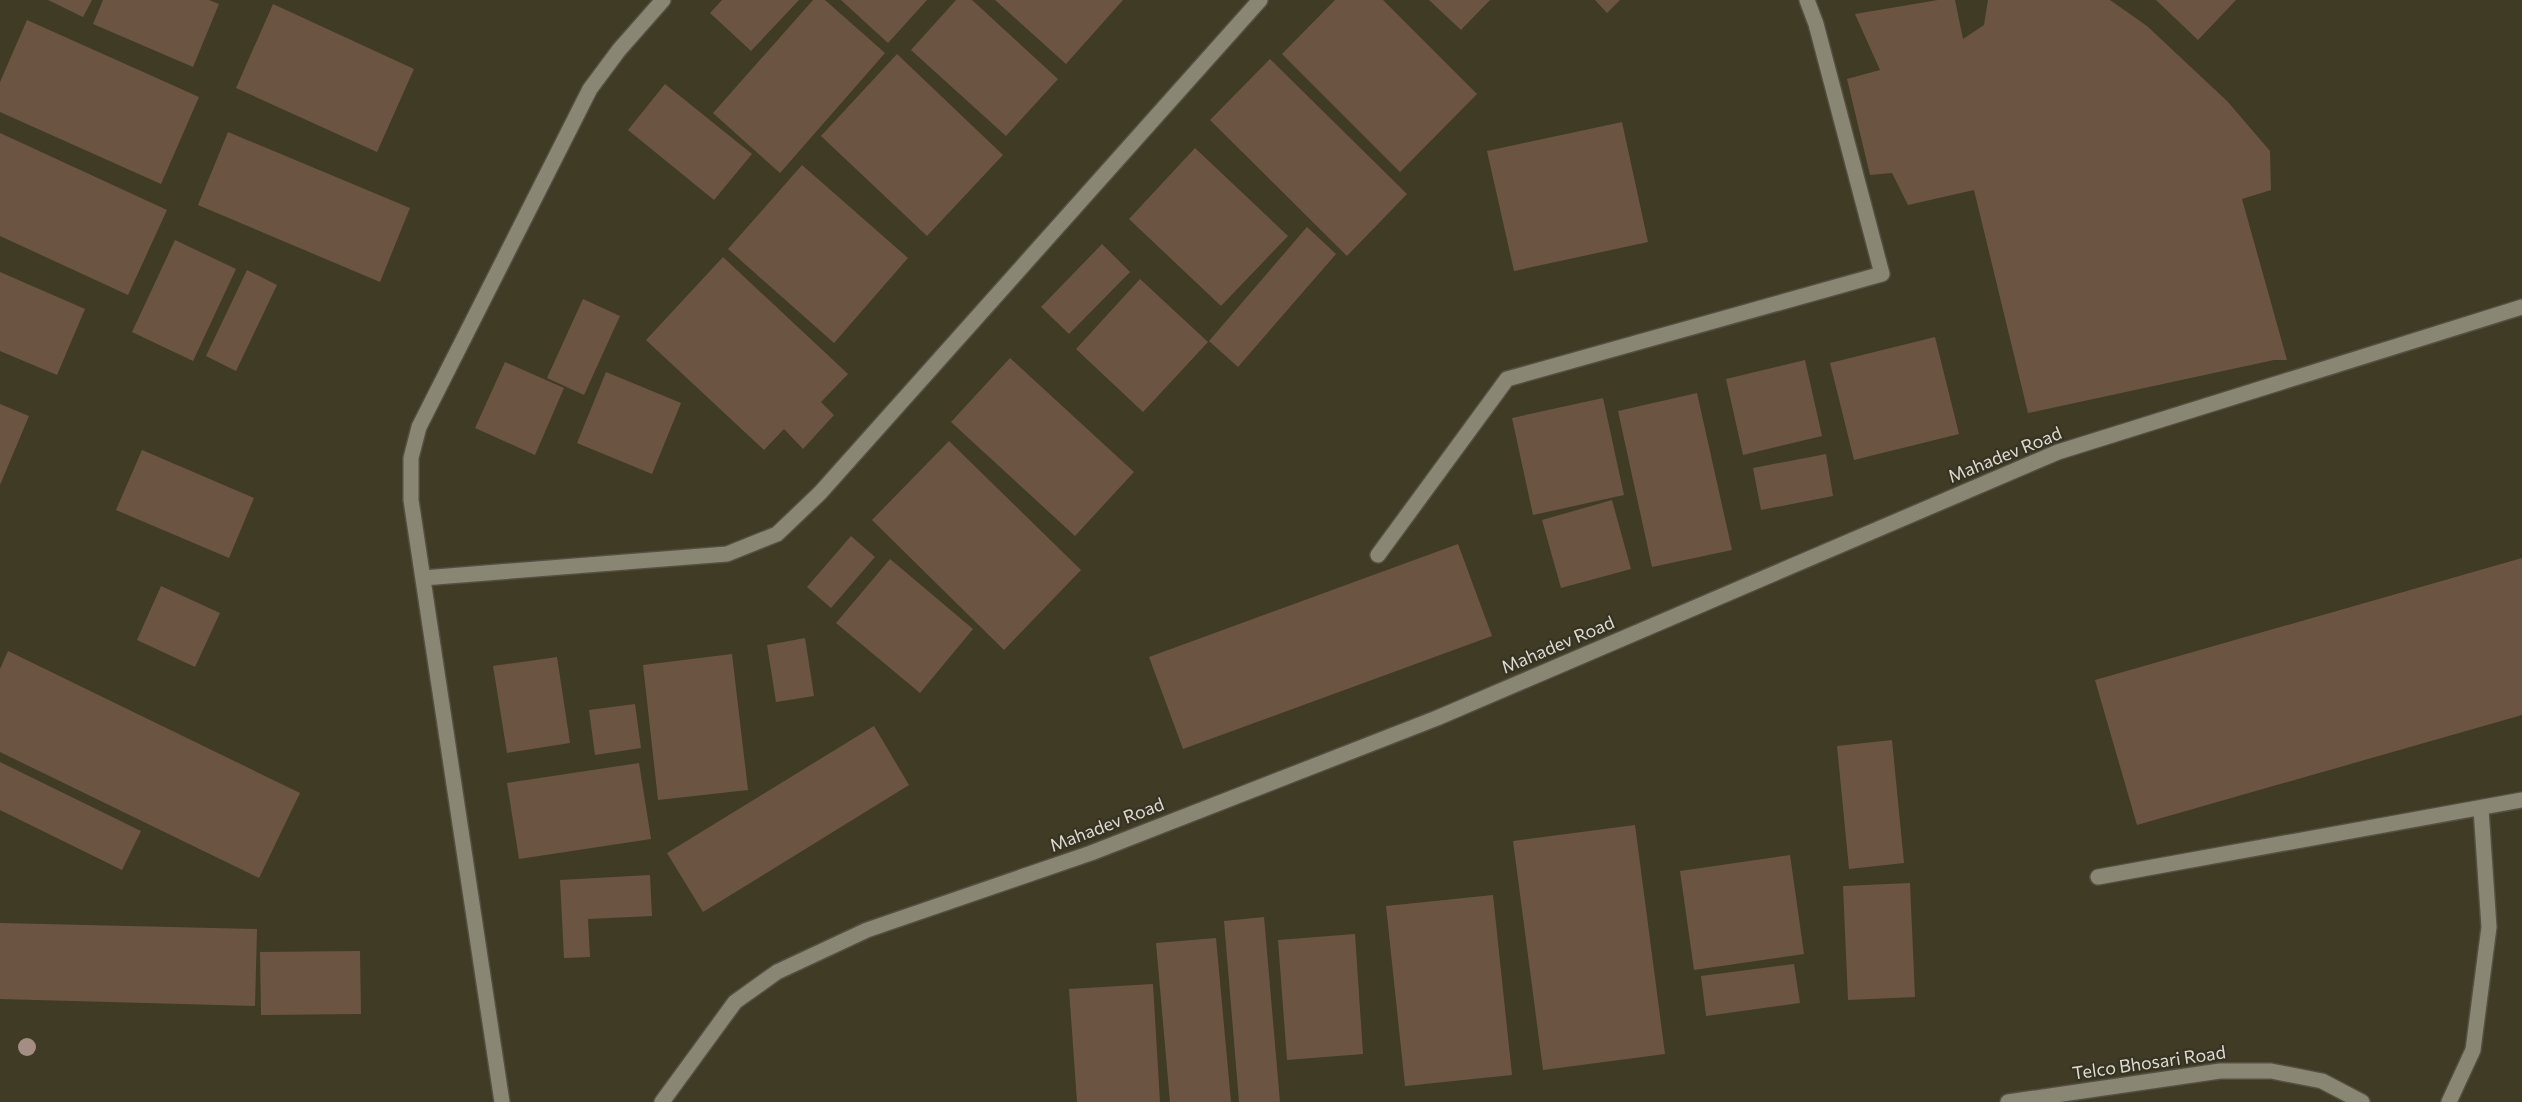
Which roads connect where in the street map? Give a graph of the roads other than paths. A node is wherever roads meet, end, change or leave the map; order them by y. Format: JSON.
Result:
{"nodes":[{"id":1,"x":663,"y":0,"type":"edge"},
{"id":2,"x":1260,"y":0,"type":"edge"},
{"id":3,"x":1807,"y":0,"type":"edge"},
{"id":4,"x":2522,"y":307,"type":"edge"},
{"id":5,"x":1378,"y":555,"type":"dead end"},
{"id":6,"x":423,"y":578,"type":"junction"},
{"id":7,"x":2522,"y":800,"type":"edge"},
{"id":8,"x":2481,"y":809,"type":"junction"},
{"id":9,"x":2098,"y":877,"type":"dead end"},
{"id":10,"x":502,"y":1102,"type":"edge"},
{"id":11,"x":662,"y":1102,"type":"edge"},
{"id":12,"x":2008,"y":1102,"type":"edge"},
{"id":13,"x":2362,"y":1102,"type":"edge"},
{"id":14,"x":2449,"y":1102,"type":"edge"}],
"edges":[{"from":1,"to":6,"type":"lane"},
{"from":2,"to":6,"type":"lane"},
{"from":3,"to":5,"type":"lane"},
{"from":4,"to":11,"type":"lane","name":"Mahadev Road"},
{"from":6,"to":10,"type":"lane"},
{"from":7,"to":8,"type":"lane"},
{"from":8,"to":9,"type":"lane"},
{"from":8,"to":14,"type":"lane"},
{"from":12,"to":13,"type":"lane","name":"Telco Bhosari Road"}]}
